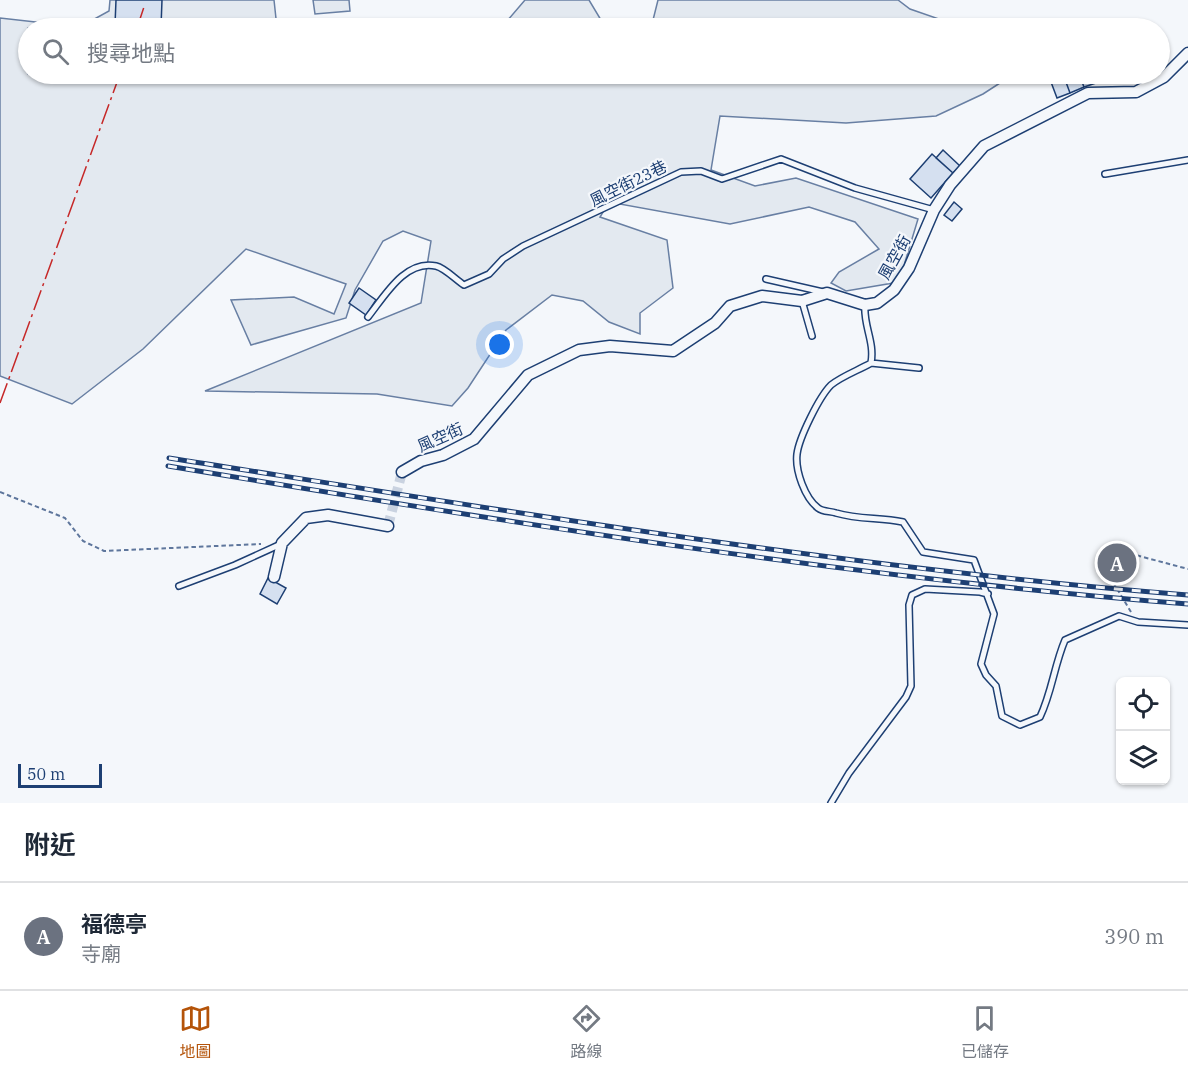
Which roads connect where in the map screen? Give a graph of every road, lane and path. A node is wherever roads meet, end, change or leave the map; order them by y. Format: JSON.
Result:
{"nodes":[{"id":1,"x":1188,"y":53,"type":"edge"},
{"id":2,"x":1170,"y":70,"type":"edge"},
{"id":3,"x":1150,"y":84,"type":"edge"},
{"id":4,"x":1188,"y":160,"type":"edge"},
{"id":5,"x":1106,"y":174,"type":"dead end"},
{"id":6,"x":934,"y":210,"type":"junction"},
{"id":7,"x":766,"y":279,"type":"dead end"},
{"id":8,"x":827,"y":293,"type":"junction"},
{"id":9,"x":802,"y":301,"type":"junction"},
{"id":10,"x":865,"y":305,"type":"junction"},
{"id":11,"x":368,"y":317,"type":"dead end"},
{"id":12,"x":812,"y":336,"type":"dead end"},
{"id":13,"x":872,"y":363,"type":"junction"},
{"id":14,"x":919,"y":368,"type":"dead end"},
{"id":15,"x":402,"y":472,"type":"dead end"},
{"id":16,"x":0,"y":492,"type":"edge"},
{"id":17,"x":388,"y":526,"type":"dead end"},
{"id":18,"x":282,"y":543,"type":"junction"},
{"id":19,"x":1188,"y":569,"type":"edge"},
{"id":20,"x":274,"y":577,"type":"dead end"},
{"id":21,"x":179,"y":586,"type":"dead end"},
{"id":22,"x":988,"y":594,"type":"junction"},
{"id":23,"x":1135,"y":621,"type":"junction"},
{"id":24,"x":1188,"y":625,"type":"edge"},
{"id":25,"x":831,"y":803,"type":"edge"}],
"edges":[{"from":1,"to":2,"type":"street","name":"風空街"},
{"from":3,"to":6,"type":"street","name":"風空街"},
{"from":4,"to":5,"type":"lane"},
{"from":6,"to":10,"type":"street","name":"風空街"},
{"from":6,"to":11,"type":"lane","name":"風空街23巷"},
{"from":7,"to":8,"type":"lane"},
{"from":8,"to":9,"type":"street","name":"風空街"},
{"from":8,"to":10,"type":"street"},
{"from":9,"to":12,"type":"lane"},
{"from":9,"to":15,"type":"street","name":"風空街"},
{"from":10,"to":13,"type":"lane"},
{"from":13,"to":14,"type":"lane"},
{"from":13,"to":22,"type":"lane"},
{"from":16,"to":18,"type":"path"},
{"from":17,"to":18,"type":"street"},
{"from":18,"to":20,"type":"street"},
{"from":18,"to":21,"type":"lane"},
{"from":19,"to":23,"type":"path"},
{"from":22,"to":23,"type":"lane"},
{"from":22,"to":25,"type":"lane"},
{"from":23,"to":24,"type":"lane"}]}
